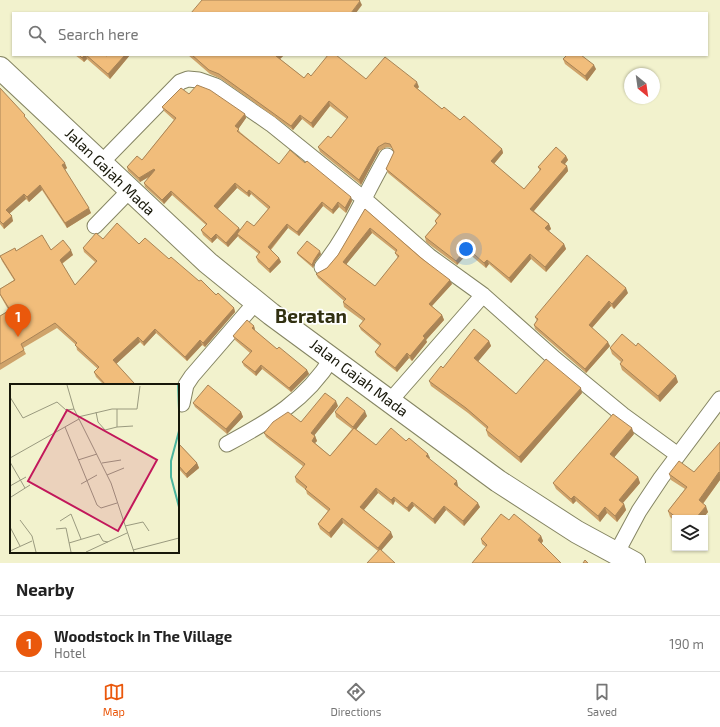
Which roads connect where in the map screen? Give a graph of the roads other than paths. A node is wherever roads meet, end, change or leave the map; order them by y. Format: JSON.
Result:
{"nodes":[{"id":1,"x":0,"y":68,"type":"edge"},
{"id":2,"x":387,"y":156,"type":"dead end"},
{"id":3,"x":100,"y":164,"type":"junction"},
{"id":4,"x":129,"y":191,"type":"junction"},
{"id":5,"x":364,"y":199,"type":"junction"},
{"id":6,"x":95,"y":226,"type":"dead end"},
{"id":7,"x":322,"y":267,"type":"dead end"},
{"id":8,"x":483,"y":295,"type":"junction"},
{"id":9,"x":256,"y":302,"type":"junction"},
{"id":10,"x":332,"y":358,"type":"junction"},
{"id":11,"x":720,"y":399,"type":"edge"},
{"id":12,"x":390,"y":401,"type":"junction"},
{"id":13,"x":182,"y":404,"type":"dead end"},
{"id":14,"x":227,"y":444,"type":"dead end"},
{"id":15,"x":678,"y":455,"type":"junction"},
{"id":16,"x":627,"y":560,"type":"edge"}],
"edges":[{"from":1,"to":3,"type":"highway","name":"Jalan Gajah Mada"},
{"from":2,"to":5,"type":"street"},
{"from":3,"to":4,"type":"highway","name":"Jalan Gajah Mada"},
{"from":3,"to":5,"type":"street"},
{"from":4,"to":6,"type":"street"},
{"from":4,"to":9,"type":"highway","name":"Jalan Gajah Mada"},
{"from":5,"to":7,"type":"street"},
{"from":5,"to":8,"type":"street"},
{"from":8,"to":12,"type":"street"},
{"from":8,"to":15,"type":"street"},
{"from":9,"to":10,"type":"highway","name":"Jalan Gajah Mada"},
{"from":9,"to":13,"type":"street"},
{"from":10,"to":12,"type":"highway","name":"Jalan Gajah Mada"},
{"from":10,"to":14,"type":"street"},
{"from":11,"to":15,"type":"street"},
{"from":12,"to":16,"type":"highway","name":"Jalan Gajah Mada"},
{"from":15,"to":16,"type":"street"}]}
